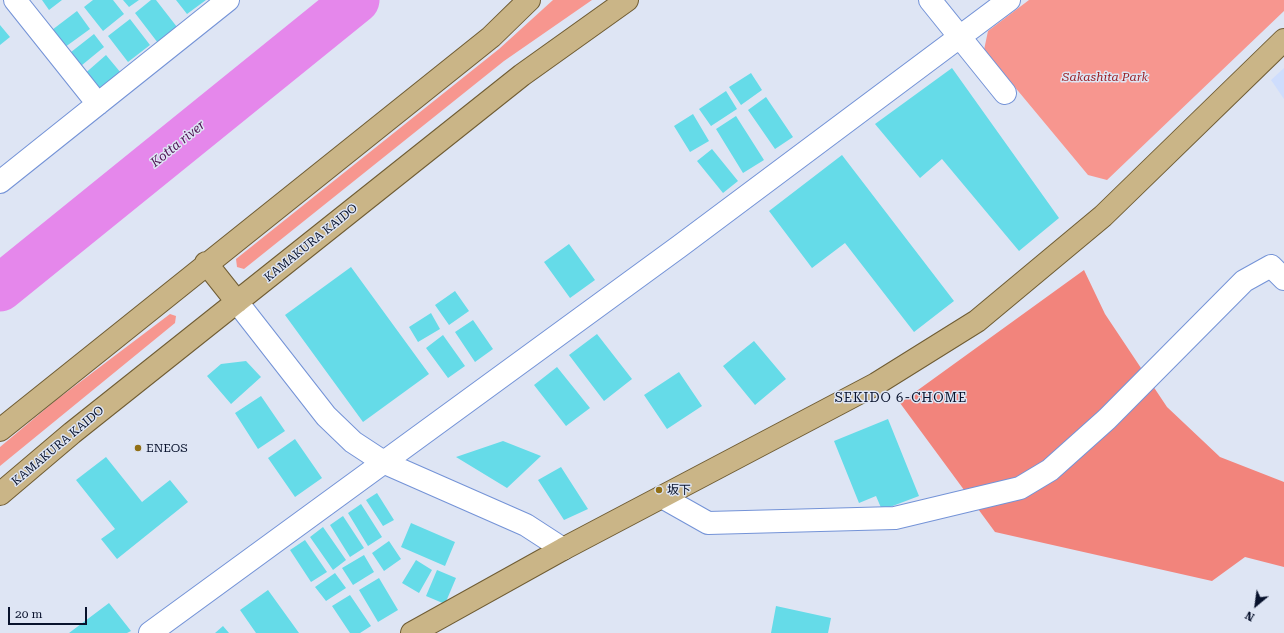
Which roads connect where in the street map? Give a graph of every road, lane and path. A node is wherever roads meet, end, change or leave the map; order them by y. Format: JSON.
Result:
{"nodes":[{"id":1,"x":15,"y":0,"type":"edge"},
{"id":2,"x":228,"y":0,"type":"edge"},
{"id":3,"x":529,"y":0,"type":"edge"},
{"id":4,"x":627,"y":0,"type":"edge"},
{"id":5,"x":930,"y":0,"type":"edge"},
{"id":6,"x":1009,"y":0,"type":"edge"},
{"id":7,"x":960,"y":36,"type":"junction"},
{"id":8,"x":1284,"y":40,"type":"edge"},
{"id":9,"x":1005,"y":93,"type":"dead end"},
{"id":10,"x":98,"y":104,"type":"junction"},
{"id":11,"x":0,"y":182,"type":"edge"},
{"id":12,"x":206,"y":263,"type":"junction"},
{"id":13,"x":1280,"y":267,"type":"edge"},
{"id":14,"x":237,"y":302,"type":"junction"},
{"id":15,"x":0,"y":430,"type":"edge"},
{"id":16,"x":385,"y":463,"type":"junction"},
{"id":17,"x":0,"y":494,"type":"edge"},
{"id":18,"x":662,"y":497,"type":"junction"},
{"id":19,"x":563,"y":549,"type":"junction"},
{"id":20,"x":150,"y":633,"type":"edge"},
{"id":21,"x":412,"y":633,"type":"edge"}],
"edges":[{"from":1,"to":10,"type":"street"},
{"from":2,"to":10,"type":"street"},
{"from":3,"to":12,"type":"main road"},
{"from":4,"to":14,"type":"main road","name":"KAMAKURA KAIDO"},
{"from":5,"to":7,"type":"street"},
{"from":6,"to":7,"type":"street"},
{"from":7,"to":9,"type":"street"},
{"from":7,"to":16,"type":"street"},
{"from":8,"to":18,"type":"main road"},
{"from":10,"to":11,"type":"street"},
{"from":12,"to":14,"type":"main road"},
{"from":12,"to":15,"type":"main road"},
{"from":13,"to":18,"type":"street"},
{"from":14,"to":16,"type":"street"},
{"from":14,"to":17,"type":"main road","name":"KAMAKURA KAIDO"},
{"from":16,"to":19,"type":"street"},
{"from":16,"to":20,"type":"street"},
{"from":18,"to":19,"type":"main road"},
{"from":19,"to":21,"type":"main road"}]}
